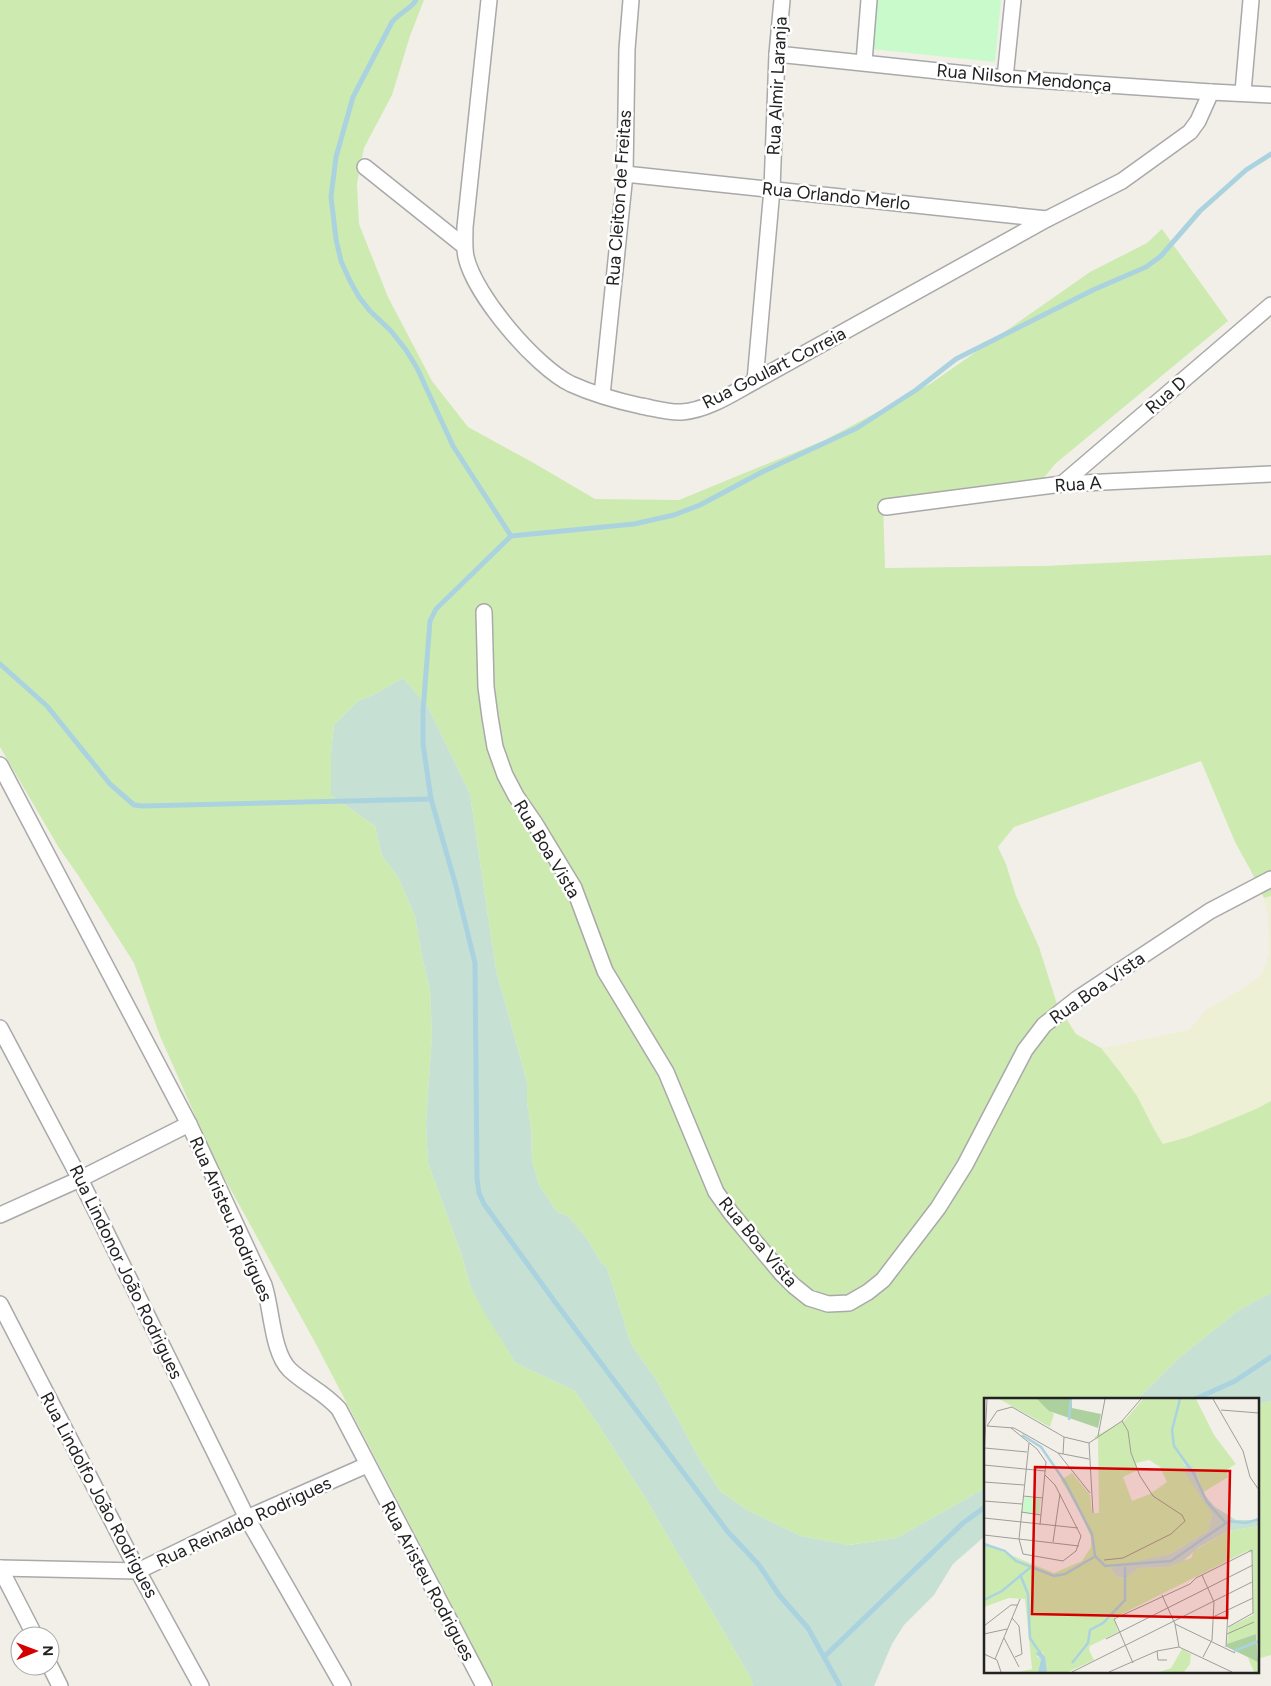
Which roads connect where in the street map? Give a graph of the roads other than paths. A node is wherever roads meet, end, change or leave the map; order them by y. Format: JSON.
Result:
{"nodes":[{"id":1,"x":489,"y":0,"type":"edge"},
{"id":2,"x":631,"y":0,"type":"edge"},
{"id":3,"x":782,"y":0,"type":"edge"},
{"id":4,"x":869,"y":0,"type":"edge"},
{"id":5,"x":1013,"y":0,"type":"edge"},
{"id":6,"x":1251,"y":0,"type":"edge"},
{"id":7,"x":777,"y":54,"type":"junction"},
{"id":8,"x":864,"y":62,"type":"junction"},
{"id":9,"x":1005,"y":78,"type":"junction"},
{"id":10,"x":1211,"y":92,"type":"junction"},
{"id":11,"x":1243,"y":92,"type":"junction"},
{"id":12,"x":1271,"y":95,"type":"edge"},
{"id":13,"x":365,"y":167,"type":"dead end"},
{"id":14,"x":625,"y":174,"type":"junction"},
{"id":15,"x":772,"y":189,"type":"junction"},
{"id":16,"x":1047,"y":219,"type":"junction"},
{"id":17,"x":464,"y":246,"type":"junction"},
{"id":18,"x":1271,"y":305,"type":"edge"},
{"id":19,"x":756,"y":382,"type":"junction"},
{"id":20,"x":602,"y":395,"type":"junction"},
{"id":21,"x":1271,"y":474,"type":"edge"},
{"id":22,"x":1062,"y":484,"type":"junction"},
{"id":23,"x":886,"y":507,"type":"dead end"},
{"id":24,"x":484,"y":612,"type":"dead end"},
{"id":25,"x":0,"y":765,"type":"edge"},
{"id":26,"x":1271,"y":878,"type":"edge"},
{"id":27,"x":0,"y":1028,"type":"edge"},
{"id":28,"x":189,"y":1124,"type":"junction"},
{"id":29,"x":80,"y":1179,"type":"junction"},
{"id":30,"x":0,"y":1215,"type":"edge"},
{"id":31,"x":0,"y":1304,"type":"edge"},
{"id":32,"x":367,"y":1465,"type":"junction"},
{"id":33,"x":247,"y":1518,"type":"junction"},
{"id":34,"x":0,"y":1568,"type":"edge"},
{"id":35,"x":138,"y":1572,"type":"junction"},
{"id":36,"x":30,"y":1626,"type":"edge"},
{"id":37,"x":201,"y":1686,"type":"edge"},
{"id":38,"x":342,"y":1686,"type":"edge"},
{"id":39,"x":484,"y":1686,"type":"edge"}],
"edges":[{"from":1,"to":17,"type":"street","name":"Rua Goulart Correia"},
{"from":2,"to":14,"type":"street","name":"Rua Cleiton de Freitas"},
{"from":3,"to":7,"type":"street","name":"Rua Almir Laranja"},
{"from":4,"to":8,"type":"street"},
{"from":5,"to":9,"type":"street"},
{"from":6,"to":11,"type":"street"},
{"from":7,"to":8,"type":"street","name":"Rua Nilson Mendonça"},
{"from":7,"to":15,"type":"street","name":"Rua Almir Laranja"},
{"from":8,"to":9,"type":"street","name":"Rua Nilson Mendonça"},
{"from":9,"to":10,"type":"street","name":"Rua Nilson Mendonça"},
{"from":10,"to":11,"type":"street","name":"Rua Nilson Mendonça"},
{"from":10,"to":16,"type":"street","name":"Rua Goulart Correia"},
{"from":11,"to":12,"type":"street","name":"Rua Nilson Mendonça"},
{"from":13,"to":17,"type":"street"},
{"from":14,"to":15,"type":"street","name":"Rua Orlando Merlo"},
{"from":14,"to":20,"type":"street","name":"Rua Cleiton de Freitas"},
{"from":15,"to":16,"type":"street","name":"Rua Orlando Merlo"},
{"from":15,"to":19,"type":"street","name":"Rua Almir Laranja"},
{"from":16,"to":19,"type":"street","name":"Rua Goulart Correia"},
{"from":17,"to":20,"type":"street","name":"Rua Goulart Correia"},
{"from":18,"to":22,"type":"street","name":"Rua D"},
{"from":19,"to":20,"type":"street","name":"Rua Goulart Correia"},
{"from":21,"to":22,"type":"street","name":"Rua A"},
{"from":22,"to":23,"type":"street","name":"Rua A"},
{"from":24,"to":26,"type":"street","name":"Rua Boa Vista"},
{"from":25,"to":28,"type":"street","name":"Rua Aristeu Rodrigues"},
{"from":27,"to":29,"type":"street","name":"Rua Lindonor João Rodrigues"},
{"from":28,"to":29,"type":"street"},
{"from":28,"to":32,"type":"street","name":"Rua Aristeu Rodrigues"},
{"from":29,"to":30,"type":"street"},
{"from":29,"to":33,"type":"street","name":"Rua Lindonor João Rodrigues"},
{"from":31,"to":35,"type":"street","name":"Rua Lindolfo João Rodrigues"},
{"from":32,"to":33,"type":"street","name":"Rua Reinaldo Rodrigues"},
{"from":32,"to":39,"type":"street","name":"Rua Aristeu Rodrigues"},
{"from":33,"to":35,"type":"street","name":"Rua Reinaldo Rodrigues"},
{"from":33,"to":38,"type":"street","name":"Rua Lindonor João Rodrigues"},
{"from":34,"to":35,"type":"street","name":"Rua Reinaldo Rodrigues"},
{"from":34,"to":36,"type":"street"},
{"from":35,"to":37,"type":"street","name":"Rua Lindolfo João Rodrigues"}]}
